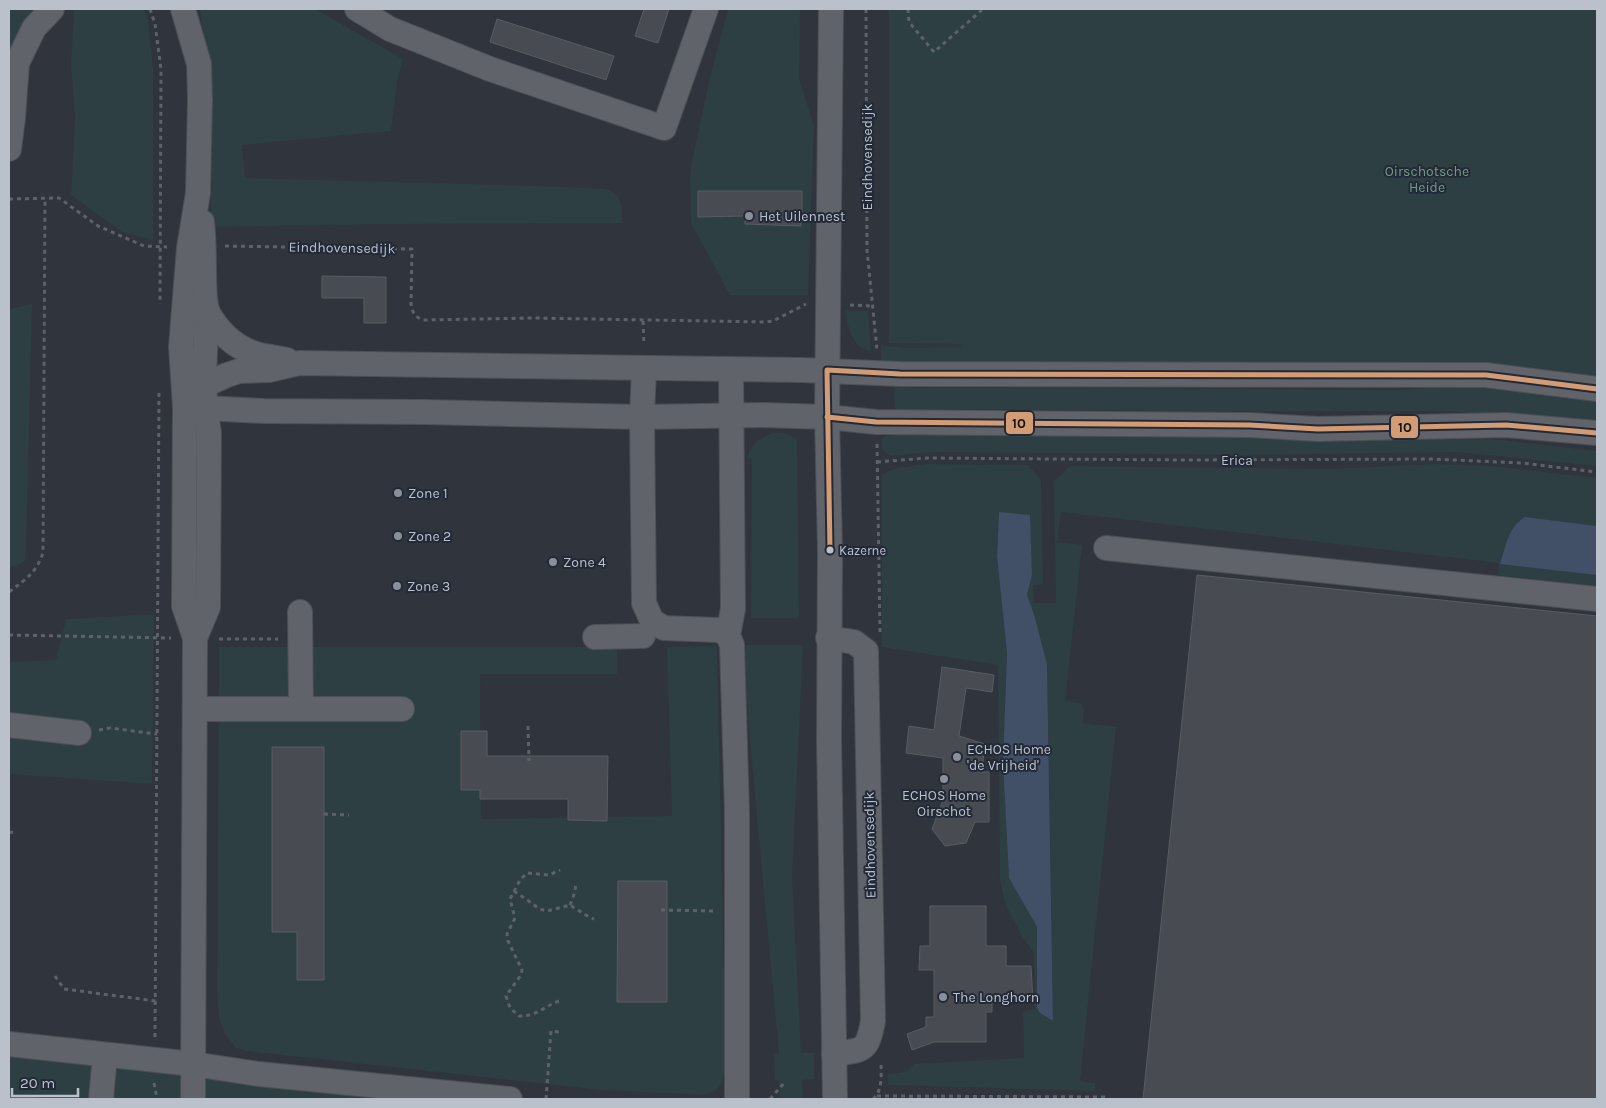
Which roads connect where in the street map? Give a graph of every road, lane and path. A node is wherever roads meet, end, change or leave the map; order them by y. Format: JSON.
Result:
{"nodes":[{"id":1,"x":52,"y":9,"type":"edge"},
{"id":2,"x":150,"y":9,"type":"edge"},
{"id":3,"x":183,"y":9,"type":"edge"},
{"id":4,"x":357,"y":9,"type":"edge"},
{"id":5,"x":706,"y":9,"type":"edge"},
{"id":6,"x":830,"y":9,"type":"edge"},
{"id":7,"x":866,"y":9,"type":"edge"},
{"id":8,"x":908,"y":9,"type":"edge"},
{"id":9,"x":983,"y":9,"type":"edge"},
{"id":10,"x":9,"y":149,"type":"edge"},
{"id":11,"x":45,"y":198,"type":"junction"},
{"id":12,"x":9,"y":199,"type":"edge"},
{"id":13,"x":160,"y":247,"type":"junction"},
{"id":14,"x":197,"y":247,"type":"junction"},
{"id":15,"x":828,"y":304,"type":"junction"},
{"id":16,"x":160,"y":306,"type":"dead end"},
{"id":17,"x":872,"y":306,"type":"junction"},
{"id":18,"x":207,"y":312,"type":"junction"},
{"id":19,"x":299,"y":363,"type":"junction"},
{"id":20,"x":644,"y":368,"type":"junction"},
{"id":21,"x":731,"y":369,"type":"junction"},
{"id":22,"x":827,"y":370,"type":"junction"},
{"id":23,"x":876,"y":372,"type":"junction"},
{"id":24,"x":159,"y":384,"type":"dead end"},
{"id":25,"x":1597,"y":389,"type":"edge"},
{"id":26,"x":198,"y":400,"type":"junction"},
{"id":27,"x":733,"y":415,"type":"junction"},
{"id":28,"x":642,"y":416,"type":"junction"},
{"id":29,"x":827,"y":418,"type":"junction"},
{"id":30,"x":876,"y":422,"type":"junction"},
{"id":31,"x":1597,"y":433,"type":"edge"},
{"id":32,"x":877,"y":462,"type":"junction"},
{"id":33,"x":1597,"y":472,"type":"edge"},
{"id":34,"x":1106,"y":548,"type":"dead end"},
{"id":35,"x":9,"y":592,"type":"edge"},
{"id":36,"x":1597,"y":599,"type":"edge"},
{"id":37,"x":300,"y":612,"type":"dead end"},
{"id":38,"x":880,"y":624,"type":"dead end"},
{"id":39,"x":9,"y":635,"type":"edge"},
{"id":40,"x":646,"y":635,"type":"junction"},
{"id":41,"x":728,"y":635,"type":"junction"},
{"id":42,"x":596,"y":637,"type":"dead end"},
{"id":43,"x":158,"y":638,"type":"junction"},
{"id":44,"x":195,"y":638,"type":"junction"},
{"id":45,"x":828,"y":638,"type":"junction"},
{"id":46,"x":300,"y":639,"type":"junction"},
{"id":47,"x":301,"y":708,"type":"junction"},
{"id":48,"x":195,"y":709,"type":"junction"},
{"id":49,"x":402,"y":709,"type":"dead end"},
{"id":50,"x":9,"y":725,"type":"edge"},
{"id":51,"x":528,"y":726,"type":"dead end"},
{"id":52,"x":79,"y":733,"type":"joint"},
{"id":53,"x":157,"y":734,"type":"junction"},
{"id":54,"x":529,"y":761,"type":"dead end"},
{"id":55,"x":324,"y":814,"type":"dead end"},
{"id":56,"x":349,"y":815,"type":"dead end"},
{"id":57,"x":9,"y":832,"type":"edge"},
{"id":58,"x":16,"y":833,"type":"dead end"},
{"id":59,"x":560,"y":870,"type":"dead end"},
{"id":60,"x":576,"y":882,"type":"dead end"},
{"id":61,"x":514,"y":891,"type":"junction"},
{"id":62,"x":570,"y":905,"type":"junction"},
{"id":63,"x":661,"y":910,"type":"dead end"},
{"id":64,"x":737,"y":912,"type":"junction"},
{"id":65,"x":594,"y":918,"type":"dead end"},
{"id":66,"x":55,"y":976,"type":"dead end"},
{"id":67,"x":156,"y":1001,"type":"junction"},
{"id":68,"x":560,"y":1001,"type":"dead end"},
{"id":69,"x":559,"y":1032,"type":"dead end"},
{"id":70,"x":9,"y":1044,"type":"edge"},
{"id":71,"x":834,"y":1054,"type":"junction"},
{"id":72,"x":105,"y":1055,"type":"junction"},
{"id":73,"x":155,"y":1060,"type":"junction"},
{"id":74,"x":194,"y":1064,"type":"junction"},
{"id":75,"x":785,"y":1082,"type":"dead end"},
{"id":76,"x":1109,"y":1097,"type":"dead end"},
{"id":77,"x":101,"y":1099,"type":"edge"},
{"id":78,"x":157,"y":1099,"type":"edge"},
{"id":79,"x":194,"y":1099,"type":"edge"},
{"id":80,"x":510,"y":1099,"type":"edge"},
{"id":81,"x":546,"y":1099,"type":"edge"},
{"id":82,"x":737,"y":1099,"type":"edge"},
{"id":83,"x":770,"y":1099,"type":"edge"},
{"id":84,"x":835,"y":1099,"type":"edge"},
{"id":85,"x":873,"y":1099,"type":"edge"}],
"edges":[{"from":1,"to":10,"type":"street"},
{"from":2,"to":13,"type":"path"},
{"from":3,"to":14,"type":"street"},
{"from":4,"to":5,"type":"street"},
{"from":6,"to":15,"type":"street"},
{"from":7,"to":17,"type":"path","name":"Eindhovensedijk"},
{"from":8,"to":9,"type":"path"},
{"from":11,"to":12,"type":"path","name":"Eindhovensedijk"},
{"from":11,"to":13,"type":"path","name":"Eindhovensedijk"},
{"from":11,"to":35,"type":"path"},
{"from":13,"to":14,"type":"path","name":"Eindhovensedijk"},
{"from":13,"to":16,"type":"path"},
{"from":14,"to":15,"type":"path","name":"Eindhovensedijk"},
{"from":14,"to":18,"type":"street"},
{"from":14,"to":26,"type":"street"},
{"from":15,"to":17,"type":"path","name":"Eindhovensedijk"},
{"from":15,"to":22,"type":"street"},
{"from":17,"to":23,"type":"path","name":"Eindhovensedijk"},
{"from":18,"to":19,"type":"street"},
{"from":18,"to":26,"type":"street"},
{"from":19,"to":20,"type":"street"},
{"from":19,"to":26,"type":"street"},
{"from":20,"to":21,"type":"street"},
{"from":20,"to":28,"type":"street"},
{"from":21,"to":22,"type":"street"},
{"from":21,"to":27,"type":"street"},
{"from":22,"to":23,"type":"street"},
{"from":22,"to":29,"type":"street"},
{"from":23,"to":25,"type":"street"},
{"from":24,"to":43,"type":"path"},
{"from":26,"to":28,"type":"street"},
{"from":26,"to":44,"type":"street"},
{"from":27,"to":28,"type":"street"},
{"from":27,"to":29,"type":"street"},
{"from":27,"to":41,"type":"street"},
{"from":28,"to":40,"type":"street"},
{"from":29,"to":30,"type":"street"},
{"from":29,"to":45,"type":"street"},
{"from":30,"to":31,"type":"street"},
{"from":30,"to":32,"type":"path"},
{"from":32,"to":33,"type":"path","name":"Erica"},
{"from":32,"to":38,"type":"path"},
{"from":34,"to":36,"type":"street"},
{"from":37,"to":46,"type":"street"},
{"from":39,"to":43,"type":"path"},
{"from":40,"to":41,"type":"street"},
{"from":40,"to":42,"type":"street"},
{"from":41,"to":64,"type":"street"},
{"from":43,"to":44,"type":"path"},
{"from":43,"to":53,"type":"path"},
{"from":44,"to":46,"type":"path"},
{"from":44,"to":48,"type":"street"},
{"from":45,"to":71,"type":"street"},
{"from":45,"to":71,"type":"street","name":"Eindhovensedijk"},
{"from":46,"to":47,"type":"street"},
{"from":47,"to":48,"type":"street"},
{"from":47,"to":49,"type":"street"},
{"from":48,"to":74,"type":"street"},
{"from":50,"to":52,"type":"street"},
{"from":51,"to":54,"type":"path"},
{"from":52,"to":53,"type":"path"},
{"from":53,"to":67,"type":"path"},
{"from":55,"to":56,"type":"path"},
{"from":57,"to":58,"type":"path"},
{"from":59,"to":61,"type":"path"},
{"from":60,"to":62,"type":"path"},
{"from":61,"to":62,"type":"path"},
{"from":61,"to":68,"type":"path"},
{"from":62,"to":65,"type":"path"},
{"from":63,"to":64,"type":"path"},
{"from":64,"to":82,"type":"street"},
{"from":66,"to":67,"type":"path"},
{"from":67,"to":73,"type":"path"},
{"from":69,"to":81,"type":"path"},
{"from":70,"to":72,"type":"street"},
{"from":71,"to":84,"type":"street"},
{"from":72,"to":73,"type":"street"},
{"from":72,"to":77,"type":"street"},
{"from":73,"to":74,"type":"street"},
{"from":73,"to":78,"type":"path"},
{"from":74,"to":79,"type":"street"},
{"from":74,"to":80,"type":"street"},
{"from":75,"to":83,"type":"path"},
{"from":76,"to":85,"type":"path"}]}
